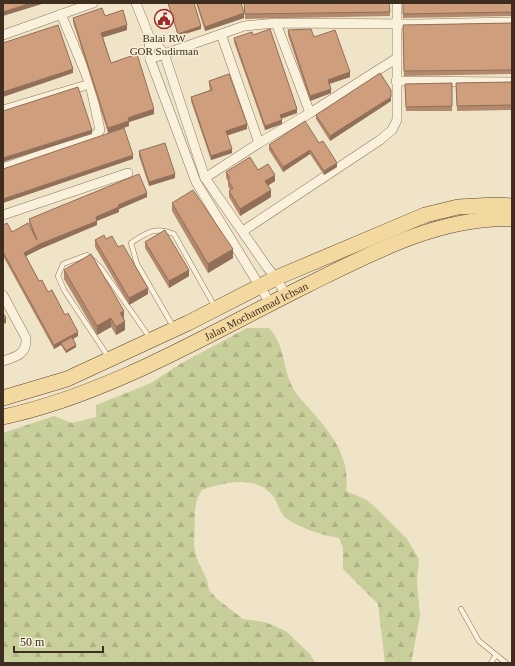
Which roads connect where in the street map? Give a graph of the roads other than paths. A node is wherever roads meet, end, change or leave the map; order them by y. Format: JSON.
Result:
{"nodes":[{"id":1,"x":93,"y":3,"type":"edge"},
{"id":2,"x":136,"y":3,"type":"edge"},
{"id":3,"x":397,"y":3,"type":"edge"},
{"id":4,"x":61,"y":14,"type":"junction"},
{"id":5,"x":512,"y":22,"type":"edge"},
{"id":6,"x":276,"y":23,"type":"junction"},
{"id":7,"x":396,"y":24,"type":"junction"},
{"id":8,"x":221,"y":34,"type":"junction"},
{"id":9,"x":3,"y":35,"type":"edge"},
{"id":10,"x":149,"y":36,"type":"junction"},
{"id":11,"x":164,"y":53,"type":"junction"},
{"id":12,"x":397,"y":58,"type":"junction"},
{"id":13,"x":150,"y":59,"type":"junction"},
{"id":14,"x":396,"y":81,"type":"junction"},
{"id":15,"x":512,"y":82,"type":"edge"},
{"id":16,"x":90,"y":84,"type":"junction"},
{"id":17,"x":3,"y":110,"type":"edge"},
{"id":18,"x":310,"y":112,"type":"junction"},
{"id":19,"x":259,"y":143,"type":"junction"},
{"id":20,"x":3,"y":168,"type":"edge"},
{"id":21,"x":128,"y":173,"type":"dead end"},
{"id":22,"x":206,"y":178,"type":"junction"},
{"id":23,"x":512,"y":206,"type":"edge"},
{"id":24,"x":3,"y":215,"type":"edge"},
{"id":25,"x":512,"y":219,"type":"edge"},
{"id":26,"x":244,"y":231,"type":"junction"},
{"id":27,"x":276,"y":278,"type":"junction"},
{"id":28,"x":259,"y":286,"type":"junction"},
{"id":29,"x":3,"y":295,"type":"edge"},
{"id":30,"x":286,"y":295,"type":"junction"},
{"id":31,"x":270,"y":303,"type":"junction"},
{"id":32,"x":216,"y":309,"type":"junction"},
{"id":33,"x":175,"y":329,"type":"junction"},
{"id":34,"x":151,"y":340,"type":"junction"},
{"id":35,"x":110,"y":359,"type":"junction"},
{"id":36,"x":3,"y":361,"type":"edge"},
{"id":37,"x":3,"y":398,"type":"edge"},
{"id":38,"x":3,"y":417,"type":"edge"},
{"id":39,"x":461,"y":609,"type":"dead end"},
{"id":40,"x":496,"y":655,"type":"junction"},
{"id":41,"x":491,"y":663,"type":"edge"},
{"id":42,"x":506,"y":663,"type":"edge"}],
"edges":[{"from":1,"to":4,"type":"street"},
{"from":2,"to":10,"type":"street"},
{"from":3,"to":7,"type":"street"},
{"from":4,"to":9,"type":"street"},
{"from":4,"to":16,"type":"street"},
{"from":5,"to":7,"type":"street"},
{"from":6,"to":7,"type":"street"},
{"from":6,"to":8,"type":"street"},
{"from":6,"to":18,"type":"street"},
{"from":7,"to":12,"type":"street"},
{"from":8,"to":11,"type":"street"},
{"from":8,"to":19,"type":"street"},
{"from":10,"to":11,"type":"street"},
{"from":10,"to":13,"type":"street"},
{"from":11,"to":13,"type":"street"},
{"from":11,"to":22,"type":"street"},
{"from":12,"to":14,"type":"street"},
{"from":12,"to":18,"type":"street"},
{"from":13,"to":28,"type":"street"},
{"from":14,"to":15,"type":"street"},
{"from":14,"to":26,"type":"street"},
{"from":16,"to":17,"type":"street"},
{"from":16,"to":20,"type":"street"},
{"from":18,"to":19,"type":"street"},
{"from":19,"to":22,"type":"street"},
{"from":21,"to":24,"type":"street"},
{"from":22,"to":26,"type":"street"},
{"from":23,"to":27,"type":"main road","name":"Jalan Mochammad Ichsan"},
{"from":25,"to":30,"type":"main road","name":"Jalan Mochammad Ichsan"},
{"from":26,"to":27,"type":"street"},
{"from":27,"to":28,"type":"main road","name":"Jalan Mochammad Ichsan"},
{"from":27,"to":30,"type":"street"},
{"from":28,"to":31,"type":"street"},
{"from":28,"to":32,"type":"main road","name":"Jalan Mochammad Ichsan"},
{"from":29,"to":36,"type":"street"},
{"from":30,"to":31,"type":"main road","name":"Jalan Mochammad Ichsan"},
{"from":31,"to":38,"type":"main road","name":"Jalan Mochammad Ichsan"},
{"from":32,"to":33,"type":"main road","name":"Jalan Mochammad Ichsan"},
{"from":32,"to":33,"type":"lane"},
{"from":33,"to":34,"type":"main road","name":"Jalan Mochammad Ichsan"},
{"from":34,"to":35,"type":"main road","name":"Jalan Mochammad Ichsan"},
{"from":34,"to":35,"type":"lane"},
{"from":35,"to":37,"type":"main road","name":"Jalan Mochammad Ichsan"},
{"from":39,"to":40,"type":"lane"},
{"from":40,"to":41,"type":"lane"},
{"from":40,"to":42,"type":"lane"}]}
